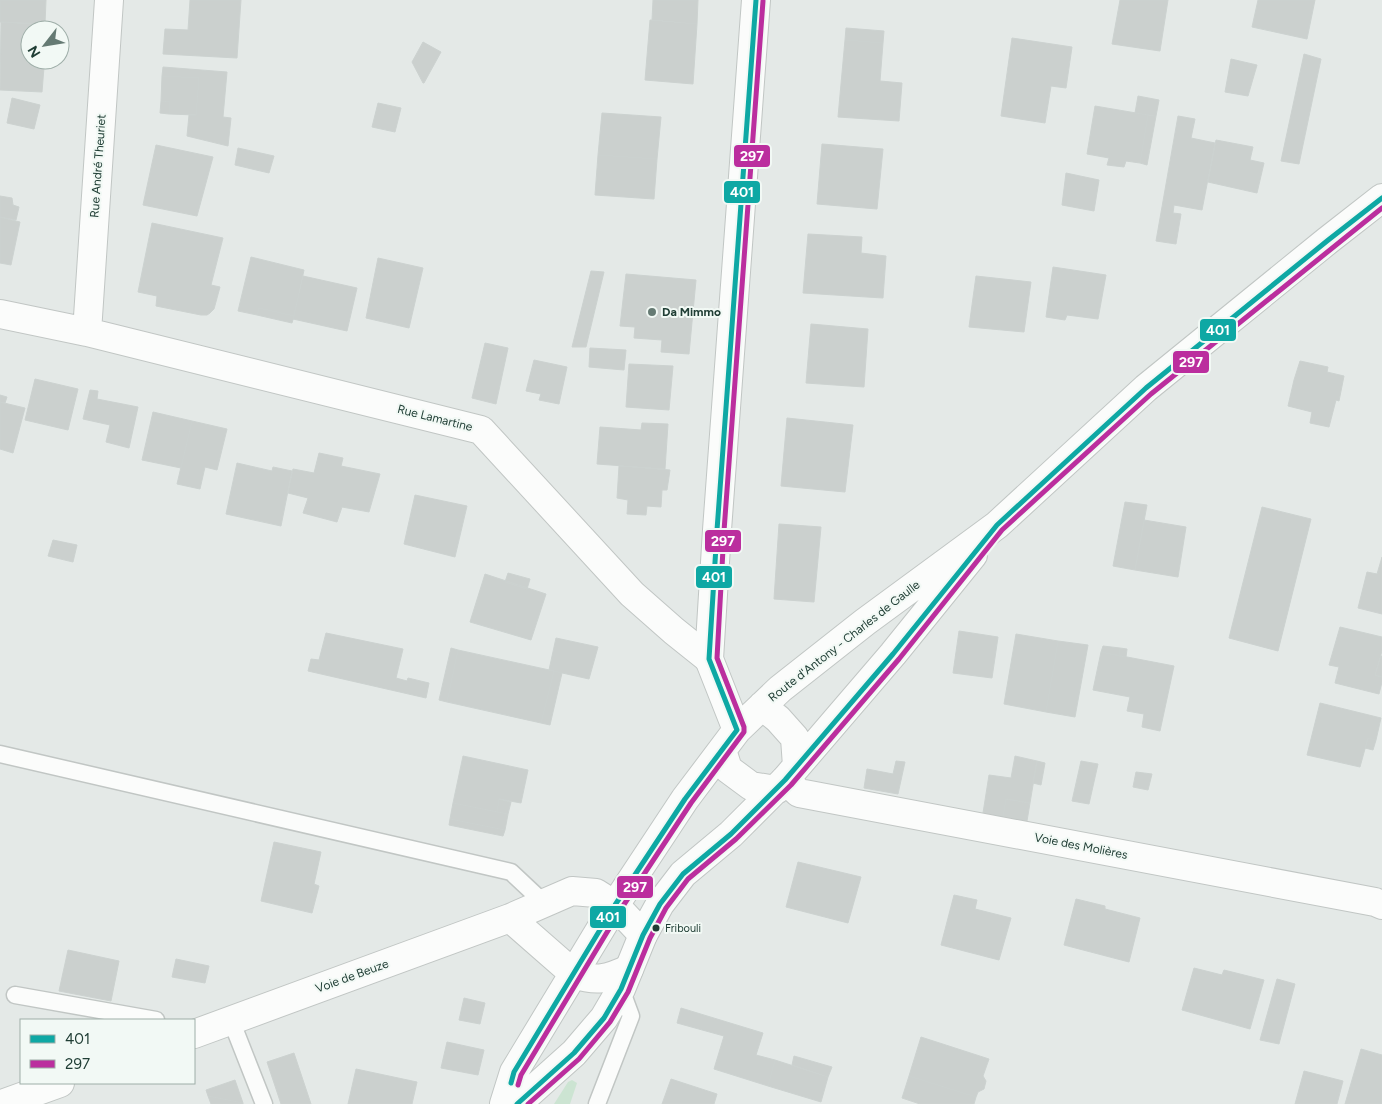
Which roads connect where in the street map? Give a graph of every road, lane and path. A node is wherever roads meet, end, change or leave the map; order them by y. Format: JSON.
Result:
{"nodes":[{"id":1,"x":109,"y":0,"type":"edge"},
{"id":2,"x":756,"y":0,"type":"edge"},
{"id":3,"x":1382,"y":198,"type":"edge"},
{"id":4,"x":0,"y":314,"type":"edge"},
{"id":5,"x":87,"y":332,"type":"junction"},
{"id":6,"x":997,"y":525,"type":"junction"},
{"id":7,"x":709,"y":659,"type":"junction"},
{"id":8,"x":762,"y":706,"type":"junction"},
{"id":9,"x":729,"y":740,"type":"junction"},
{"id":10,"x":0,"y":754,"type":"edge"},
{"id":11,"x":786,"y":778,"type":"junction"},
{"id":12,"x":544,"y":903,"type":"junction"},
{"id":13,"x":615,"y":905,"type":"junction"},
{"id":14,"x":1382,"y":905,"type":"edge"},
{"id":15,"x":510,"y":918,"type":"junction"},
{"id":16,"x":643,"y":935,"type":"junction"},
{"id":17,"x":574,"y":974,"type":"junction"},
{"id":18,"x":625,"y":979,"type":"junction"},
{"id":19,"x":15,"y":995,"type":"dead end"},
{"id":20,"x":150,"y":1019,"type":"edge"},
{"id":21,"x":230,"y":1020,"type":"junction"},
{"id":22,"x":195,"y":1034,"type":"edge"},
{"id":23,"x":57,"y":1084,"type":"edge"},
{"id":24,"x":2,"y":1104,"type":"edge"},
{"id":25,"x":264,"y":1104,"type":"edge"},
{"id":26,"x":504,"y":1104,"type":"edge"},
{"id":27,"x":517,"y":1104,"type":"edge"},
{"id":28,"x":597,"y":1104,"type":"edge"}],
"edges":[{"from":1,"to":5,"type":"street","name":"Rue André Theuriet"},
{"from":2,"to":7,"type":"street"},
{"from":3,"to":6,"type":"street","name":"Route d'Antony - Charles de Gaulle"},
{"from":4,"to":5,"type":"street","name":"Rue Lamartine"},
{"from":5,"to":7,"type":"street","name":"Rue Lamartine"},
{"from":6,"to":8,"type":"street","name":"Route d'Antony - Charles de Gaulle"},
{"from":6,"to":11,"type":"street","name":"Route d'Antony - Charles de Gaulle"},
{"from":7,"to":9,"type":"street","name":"Rue Lamartine"},
{"from":8,"to":9,"type":"street","name":"Route d'Antony - Charles de Gaulle"},
{"from":8,"to":11,"type":"street"},
{"from":9,"to":11,"type":"street"},
{"from":9,"to":13,"type":"street","name":"Route d'Antony - Charles de Gaulle"},
{"from":10,"to":12,"type":"lane"},
{"from":11,"to":14,"type":"street","name":"Voie des Molières"},
{"from":11,"to":16,"type":"street","name":"Route d'Antony - Charles de Gaulle"},
{"from":12,"to":13,"type":"street","name":"Voie de Beuze"},
{"from":12,"to":15,"type":"street","name":"Voie de Beuze"},
{"from":13,"to":16,"type":"street","name":"Voie de Beuze"},
{"from":13,"to":17,"type":"street","name":"Route d'Antony - Charles de Gaulle"},
{"from":15,"to":17,"type":"street"},
{"from":15,"to":21,"type":"street","name":"Voie de Beuze"},
{"from":16,"to":18,"type":"street","name":"Route d'Antony - Charles de Gaulle"},
{"from":17,"to":18,"type":"street"},
{"from":17,"to":26,"type":"street","name":"Route d'Antony - Charles de Gaulle"},
{"from":18,"to":27,"type":"street","name":"Route d'Antony - Charles de Gaulle"},
{"from":18,"to":28,"type":"lane"},
{"from":19,"to":20,"type":"lane"},
{"from":21,"to":22,"type":"street","name":"Voie de Beuze"},
{"from":21,"to":25,"type":"lane"},
{"from":23,"to":24,"type":"street"}]}
